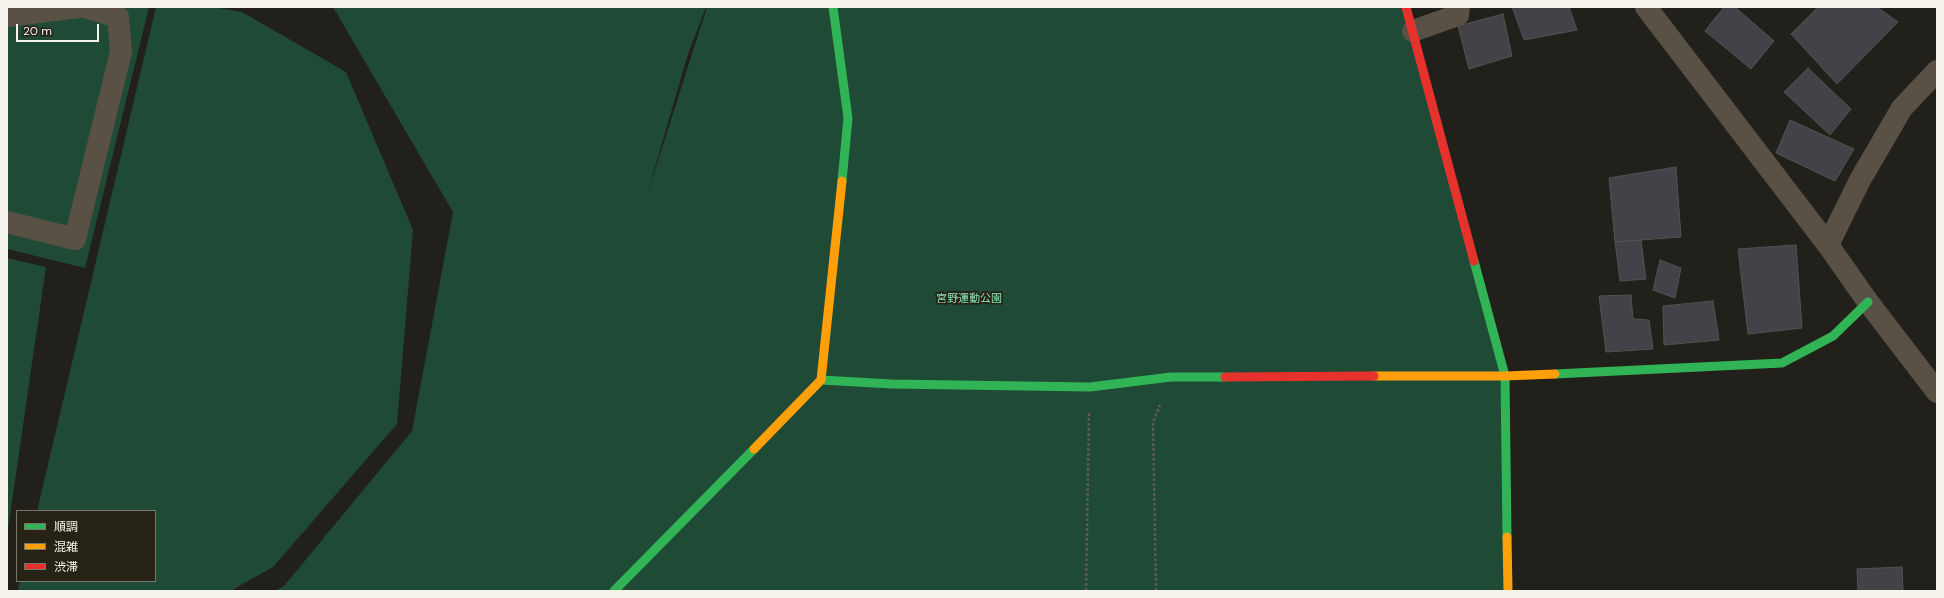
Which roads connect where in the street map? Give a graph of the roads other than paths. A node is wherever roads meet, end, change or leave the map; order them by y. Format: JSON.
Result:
{"nodes":[{"id":1,"x":79,"y":7,"type":"edge"},
{"id":2,"x":86,"y":7,"type":"edge"},
{"id":3,"x":833,"y":7,"type":"edge"},
{"id":4,"x":1406,"y":7,"type":"edge"},
{"id":5,"x":1459,"y":7,"type":"edge"},
{"id":6,"x":1646,"y":7,"type":"edge"},
{"id":7,"x":7,"y":16,"type":"edge"},
{"id":8,"x":1413,"y":31,"type":"junction"},
{"id":9,"x":1937,"y":71,"type":"edge"},
{"id":10,"x":7,"y":222,"type":"edge"},
{"id":11,"x":1828,"y":244,"type":"junction"},
{"id":12,"x":1868,"y":302,"type":"junction"},
{"id":13,"x":1505,"y":376,"type":"junction"},
{"id":14,"x":822,"y":380,"type":"junction"},
{"id":15,"x":1937,"y":392,"type":"edge"},
{"id":16,"x":614,"y":591,"type":"edge"},
{"id":17,"x":1508,"y":591,"type":"edge"}],
"edges":[{"from":1,"to":7,"type":"street"},
{"from":2,"to":10,"type":"street"},
{"from":3,"to":14,"type":"street"},
{"from":4,"to":8,"type":"street"},
{"from":5,"to":8,"type":"street"},
{"from":6,"to":11,"type":"street"},
{"from":8,"to":13,"type":"street"},
{"from":9,"to":11,"type":"street"},
{"from":11,"to":12,"type":"street"},
{"from":12,"to":13,"type":"street"},
{"from":12,"to":15,"type":"street"},
{"from":13,"to":14,"type":"street"},
{"from":13,"to":17,"type":"street"},
{"from":14,"to":16,"type":"street"}]}
